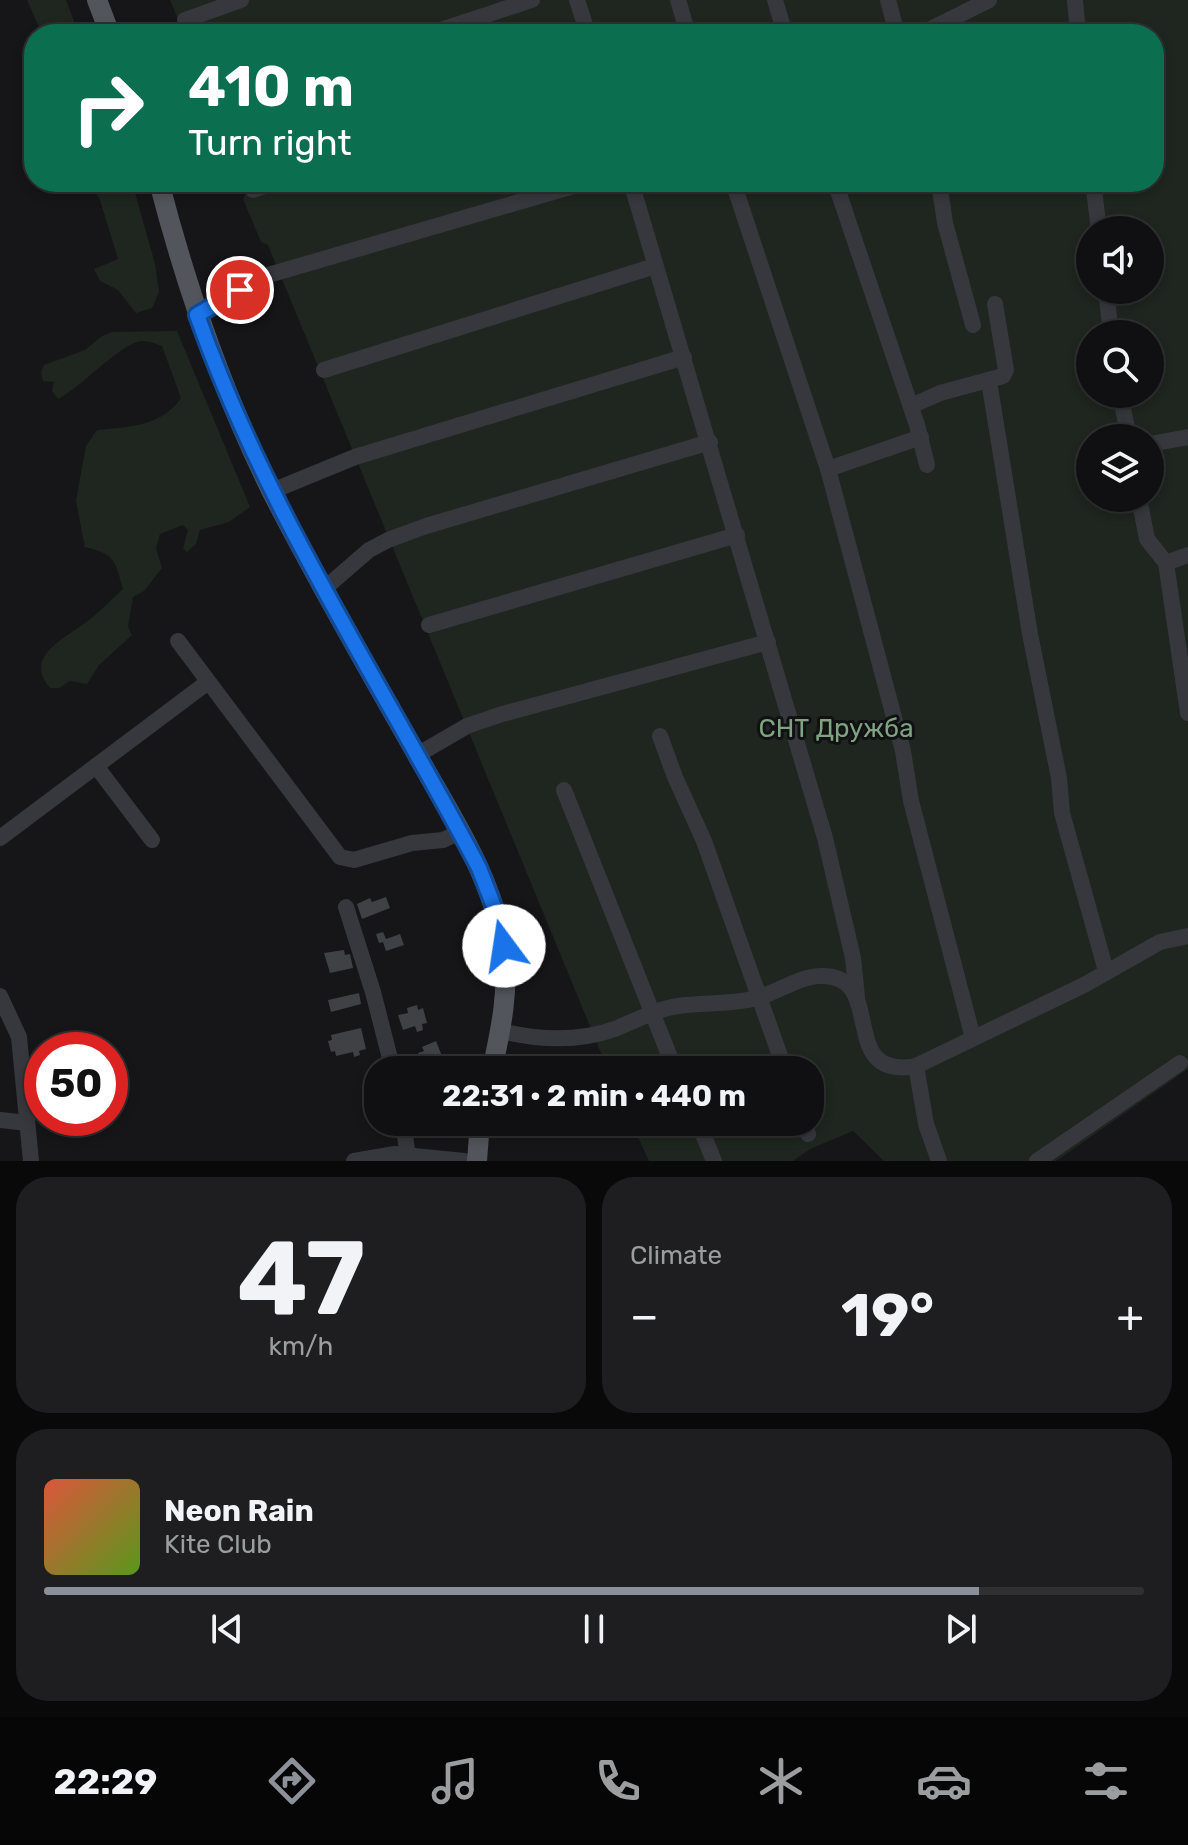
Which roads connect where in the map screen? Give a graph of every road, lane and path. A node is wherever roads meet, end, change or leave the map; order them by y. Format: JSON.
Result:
{"nodes":[{"id":1,"x":97,"y":0,"type":"edge"},
{"id":2,"x":241,"y":0,"type":"edge"},
{"id":3,"x":532,"y":0,"type":"edge"},
{"id":4,"x":577,"y":0,"type":"edge"},
{"id":5,"x":678,"y":0,"type":"edge"},
{"id":6,"x":775,"y":0,"type":"edge"},
{"id":7,"x":888,"y":0,"type":"edge"},
{"id":8,"x":987,"y":0,"type":"edge"},
{"id":9,"x":1075,"y":0,"type":"edge"},
{"id":10,"x":957,"y":16,"type":"junction"},
{"id":11,"x":185,"y":20,"type":"dead end"},
{"id":12,"x":106,"y":24,"type":"edge"},
{"id":13,"x":459,"y":24,"type":"edge"},
{"id":14,"x":585,"y":24,"type":"edge"},
{"id":15,"x":685,"y":24,"type":"edge"},
{"id":16,"x":782,"y":24,"type":"edge"},
{"id":17,"x":894,"y":24,"type":"edge"},
{"id":18,"x":941,"y":24,"type":"edge"},
{"id":19,"x":959,"y":24,"type":"edge"},
{"id":20,"x":1077,"y":24,"type":"edge"},
{"id":21,"x":162,"y":192,"type":"edge"},
{"id":22,"x":553,"y":192,"type":"edge"},
{"id":23,"x":634,"y":192,"type":"edge"},
{"id":24,"x":736,"y":192,"type":"edge"},
{"id":25,"x":838,"y":192,"type":"edge"},
{"id":26,"x":940,"y":192,"type":"edge"},
{"id":27,"x":1094,"y":192,"type":"edge"},
{"id":28,"x":1097,"y":216,"type":"edge"},
{"id":29,"x":655,"y":266,"type":"junction"},
{"id":30,"x":995,"y":304,"type":"dead end"},
{"id":31,"x":197,"y":315,"type":"junction"},
{"id":32,"x":973,"y":325,"type":"dead end"},
{"id":33,"x":684,"y":357,"type":"junction"},
{"id":34,"x":324,"y":370,"type":"dead end"},
{"id":35,"x":989,"y":381,"type":"junction"},
{"id":36,"x":911,"y":406,"type":"junction"},
{"id":37,"x":921,"y":437,"type":"junction"},
{"id":38,"x":1188,"y":437,"type":"edge"},
{"id":39,"x":1164,"y":441,"type":"edge"},
{"id":40,"x":710,"y":442,"type":"junction"},
{"id":41,"x":927,"y":465,"type":"dead end"},
{"id":42,"x":828,"y":469,"type":"junction"},
{"id":43,"x":272,"y":491,"type":"junction"},
{"id":44,"x":1142,"y":512,"type":"edge"},
{"id":45,"x":737,"y":535,"type":"junction"},
{"id":46,"x":1188,"y":555,"type":"edge"},
{"id":47,"x":1166,"y":563,"type":"junction"},
{"id":48,"x":324,"y":589,"type":"junction"},
{"id":49,"x":429,"y":625,"type":"dead end"},
{"id":50,"x":178,"y":641,"type":"dead end"},
{"id":51,"x":768,"y":642,"type":"junction"},
{"id":52,"x":1185,"y":674,"type":"edge"},
{"id":53,"x":208,"y":682,"type":"junction"},
{"id":54,"x":1188,"y":713,"type":"edge"},
{"id":55,"x":660,"y":736,"type":"dead end"},
{"id":56,"x":417,"y":755,"type":"junction"},
{"id":57,"x":96,"y":766,"type":"junction"},
{"id":58,"x":564,"y":790,"type":"dead end"},
{"id":59,"x":460,"y":832,"type":"junction"},
{"id":60,"x":0,"y":838,"type":"edge"},
{"id":61,"x":152,"y":840,"type":"dead end"},
{"id":62,"x":346,"y":907,"type":"dead end"},
{"id":63,"x":1188,"y":936,"type":"edge"},
{"id":64,"x":1106,"y":971,"type":"junction"},
{"id":65,"x":0,"y":996,"type":"edge"},
{"id":66,"x":759,"y":997,"type":"junction"},
{"id":67,"x":857,"y":997,"type":"junction"},
{"id":68,"x":653,"y":1014,"type":"junction"},
{"id":69,"x":501,"y":1031,"type":"junction"},
{"id":70,"x":973,"y":1038,"type":"junction"},
{"id":71,"x":389,"y":1056,"type":"edge"},
{"id":72,"x":495,"y":1056,"type":"edge"},
{"id":73,"x":670,"y":1056,"type":"edge"},
{"id":74,"x":780,"y":1056,"type":"edge"},
{"id":75,"x":1180,"y":1063,"type":"dead end"},
{"id":76,"x":916,"y":1066,"type":"junction"},
{"id":77,"x":24,"y":1091,"type":"edge"},
{"id":78,"x":0,"y":1120,"type":"edge"},
{"id":79,"x":24,"y":1123,"type":"edge"},
{"id":80,"x":28,"y":1136,"type":"edge"},
{"id":81,"x":405,"y":1136,"type":"edge"},
{"id":82,"x":479,"y":1136,"type":"edge"},
{"id":83,"x":704,"y":1136,"type":"edge"},
{"id":84,"x":408,"y":1157,"type":"junction"},
{"id":85,"x":31,"y":1161,"type":"edge"},
{"id":86,"x":354,"y":1161,"type":"edge"},
{"id":87,"x":464,"y":1161,"type":"edge"},
{"id":88,"x":477,"y":1161,"type":"edge"},
{"id":89,"x":714,"y":1161,"type":"edge"},
{"id":90,"x":939,"y":1161,"type":"edge"},
{"id":91,"x":1037,"y":1161,"type":"edge"}],
"edges":[{"from":1,"to":12,"type":"main road"},
{"from":2,"to":11,"type":"street"},
{"from":3,"to":13,"type":"street"},
{"from":4,"to":14,"type":"street"},
{"from":5,"to":15,"type":"street"},
{"from":6,"to":16,"type":"street"},
{"from":7,"to":17,"type":"street"},
{"from":8,"to":10,"type":"street"},
{"from":9,"to":20,"type":"street"},
{"from":10,"to":18,"type":"street"},
{"from":10,"to":19,"type":"street"},
{"from":21,"to":31,"type":"main road"},
{"from":22,"to":31,"type":"street"},
{"from":23,"to":29,"type":"street"},
{"from":24,"to":42,"type":"street"},
{"from":25,"to":36,"type":"street"},
{"from":26,"to":32,"type":"street"},
{"from":27,"to":28,"type":"street"},
{"from":29,"to":33,"type":"street"},
{"from":29,"to":34,"type":"street"},
{"from":30,"to":35,"type":"street"},
{"from":31,"to":43,"type":"main road"},
{"from":33,"to":40,"type":"street"},
{"from":33,"to":43,"type":"street"},
{"from":35,"to":36,"type":"street"},
{"from":35,"to":64,"type":"street"},
{"from":36,"to":37,"type":"street"},
{"from":37,"to":41,"type":"street"},
{"from":37,"to":42,"type":"street"},
{"from":38,"to":39,"type":"street"},
{"from":40,"to":45,"type":"street"},
{"from":40,"to":48,"type":"street"},
{"from":42,"to":70,"type":"street"},
{"from":43,"to":48,"type":"main road"},
{"from":44,"to":47,"type":"street"},
{"from":45,"to":49,"type":"street"},
{"from":45,"to":51,"type":"street"},
{"from":46,"to":47,"type":"street"},
{"from":47,"to":52,"type":"street"},
{"from":48,"to":56,"type":"main road"},
{"from":50,"to":53,"type":"street"},
{"from":51,"to":56,"type":"street"},
{"from":51,"to":67,"type":"street"},
{"from":52,"to":54,"type":"street"},
{"from":53,"to":57,"type":"street"},
{"from":53,"to":59,"type":"street"},
{"from":55,"to":66,"type":"street"},
{"from":56,"to":59,"type":"main road"},
{"from":57,"to":60,"type":"street"},
{"from":57,"to":61,"type":"street"},
{"from":58,"to":68,"type":"street"},
{"from":59,"to":69,"type":"main road"},
{"from":62,"to":71,"type":"street"},
{"from":63,"to":64,"type":"street"},
{"from":64,"to":70,"type":"street"},
{"from":65,"to":77,"type":"street"},
{"from":66,"to":67,"type":"street"},
{"from":66,"to":68,"type":"street"},
{"from":66,"to":74,"type":"street"},
{"from":67,"to":76,"type":"street"},
{"from":68,"to":69,"type":"street"},
{"from":68,"to":73,"type":"street"},
{"from":69,"to":72,"type":"main road"},
{"from":70,"to":76,"type":"street"},
{"from":75,"to":91,"type":"street"},
{"from":76,"to":90,"type":"street"},
{"from":78,"to":79,"type":"street"},
{"from":80,"to":85,"type":"street"},
{"from":81,"to":84,"type":"street"},
{"from":82,"to":88,"type":"main road"},
{"from":83,"to":89,"type":"street"},
{"from":84,"to":86,"type":"street"},
{"from":84,"to":87,"type":"street"}]}
